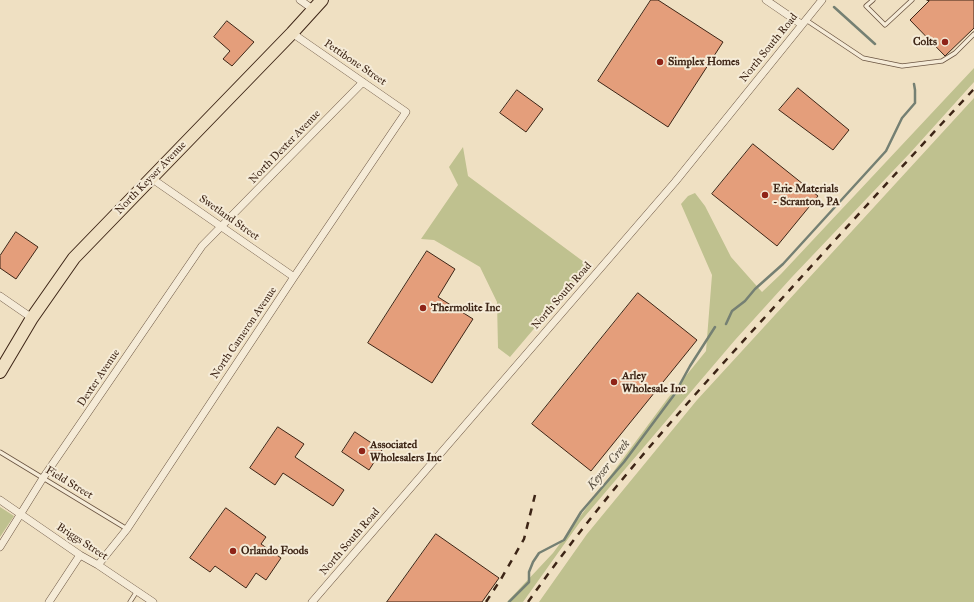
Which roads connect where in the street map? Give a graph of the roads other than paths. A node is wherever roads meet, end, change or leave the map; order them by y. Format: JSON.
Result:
{"nodes":[{"id":1,"x":300,"y":0,"type":"edge"},
{"id":2,"x":766,"y":0,"type":"edge"},
{"id":3,"x":822,"y":0,"type":"edge"},
{"id":4,"x":873,"y":0,"type":"edge"},
{"id":5,"x":912,"y":0,"type":"edge"},
{"id":6,"x":318,"y":5,"type":"edge"},
{"id":7,"x":803,"y":22,"type":"junction"},
{"id":8,"x":292,"y":33,"type":"junction"},
{"id":9,"x":974,"y":34,"type":"edge"},
{"id":10,"x":363,"y":82,"type":"junction"},
{"id":11,"x":406,"y":112,"type":"joint"},
{"id":12,"x":151,"y":178,"type":"junction"},
{"id":13,"x":222,"y":226,"type":"junction"},
{"id":14,"x":294,"y":277,"type":"junction"},
{"id":15,"x":0,"y":296,"type":"edge"},
{"id":16,"x":32,"y":318,"type":"junction"},
{"id":17,"x":0,"y":372,"type":"edge"},
{"id":18,"x":0,"y":452,"type":"edge"},
{"id":19,"x":44,"y":478,"type":"junction"},
{"id":20,"x":0,"y":500,"type":"edge"},
{"id":21,"x":21,"y":513,"type":"junction"},
{"id":22,"x":127,"y":529,"type":"junction"},
{"id":23,"x":0,"y":547,"type":"edge"},
{"id":24,"x":80,"y":555,"type":"junction"},
{"id":25,"x":98,"y":565,"type":"junction"},
{"id":26,"x":137,"y":591,"type":"junction"},
{"id":27,"x":49,"y":602,"type":"edge"},
{"id":28,"x":130,"y":602,"type":"edge"},
{"id":29,"x":153,"y":602,"type":"edge"},
{"id":30,"x":312,"y":602,"type":"edge"}],
"edges":[{"from":1,"to":6,"type":"street"},
{"from":2,"to":7,"type":"street"},
{"from":3,"to":7,"type":"street","name":"North South Road"},
{"from":4,"to":5,"type":"lane"},
{"from":6,"to":8,"type":"main road","name":"North Keyser Avenue"},
{"from":7,"to":9,"type":"lane"},
{"from":7,"to":30,"type":"street","name":"North South Road"},
{"from":8,"to":10,"type":"street","name":"Pettibone Street"},
{"from":8,"to":12,"type":"main road","name":"North Keyser Avenue"},
{"from":10,"to":11,"type":"street","name":"Pettibone Street"},
{"from":10,"to":13,"type":"street","name":"North Dexter Avenue"},
{"from":11,"to":14,"type":"street","name":"North Cameron Avenue"},
{"from":12,"to":13,"type":"street","name":"Swetland Street"},
{"from":12,"to":16,"type":"main road","name":"North Keyser Avenue"},
{"from":13,"to":14,"type":"street","name":"Swetland Street"},
{"from":13,"to":19,"type":"street","name":"Dexter Avenue"},
{"from":14,"to":22,"type":"street","name":"North Cameron Avenue"},
{"from":15,"to":16,"type":"street"},
{"from":16,"to":17,"type":"main road","name":"North Keyser Avenue"},
{"from":18,"to":19,"type":"lane","name":"Field Street"},
{"from":19,"to":21,"type":"street","name":"Dexter Avenue"},
{"from":19,"to":22,"type":"lane","name":"Field Street"},
{"from":20,"to":21,"type":"street","name":"Briggs Street"},
{"from":21,"to":23,"type":"street","name":"Dexter Avenue"},
{"from":21,"to":24,"type":"street","name":"Briggs Street"},
{"from":22,"to":25,"type":"street","name":"North Cameron Avenue"},
{"from":24,"to":25,"type":"street","name":"Briggs Street"},
{"from":24,"to":27,"type":"street"},
{"from":25,"to":26,"type":"street","name":"Briggs Street"},
{"from":26,"to":28,"type":"lane"},
{"from":26,"to":29,"type":"street","name":"Briggs Street"}]}
